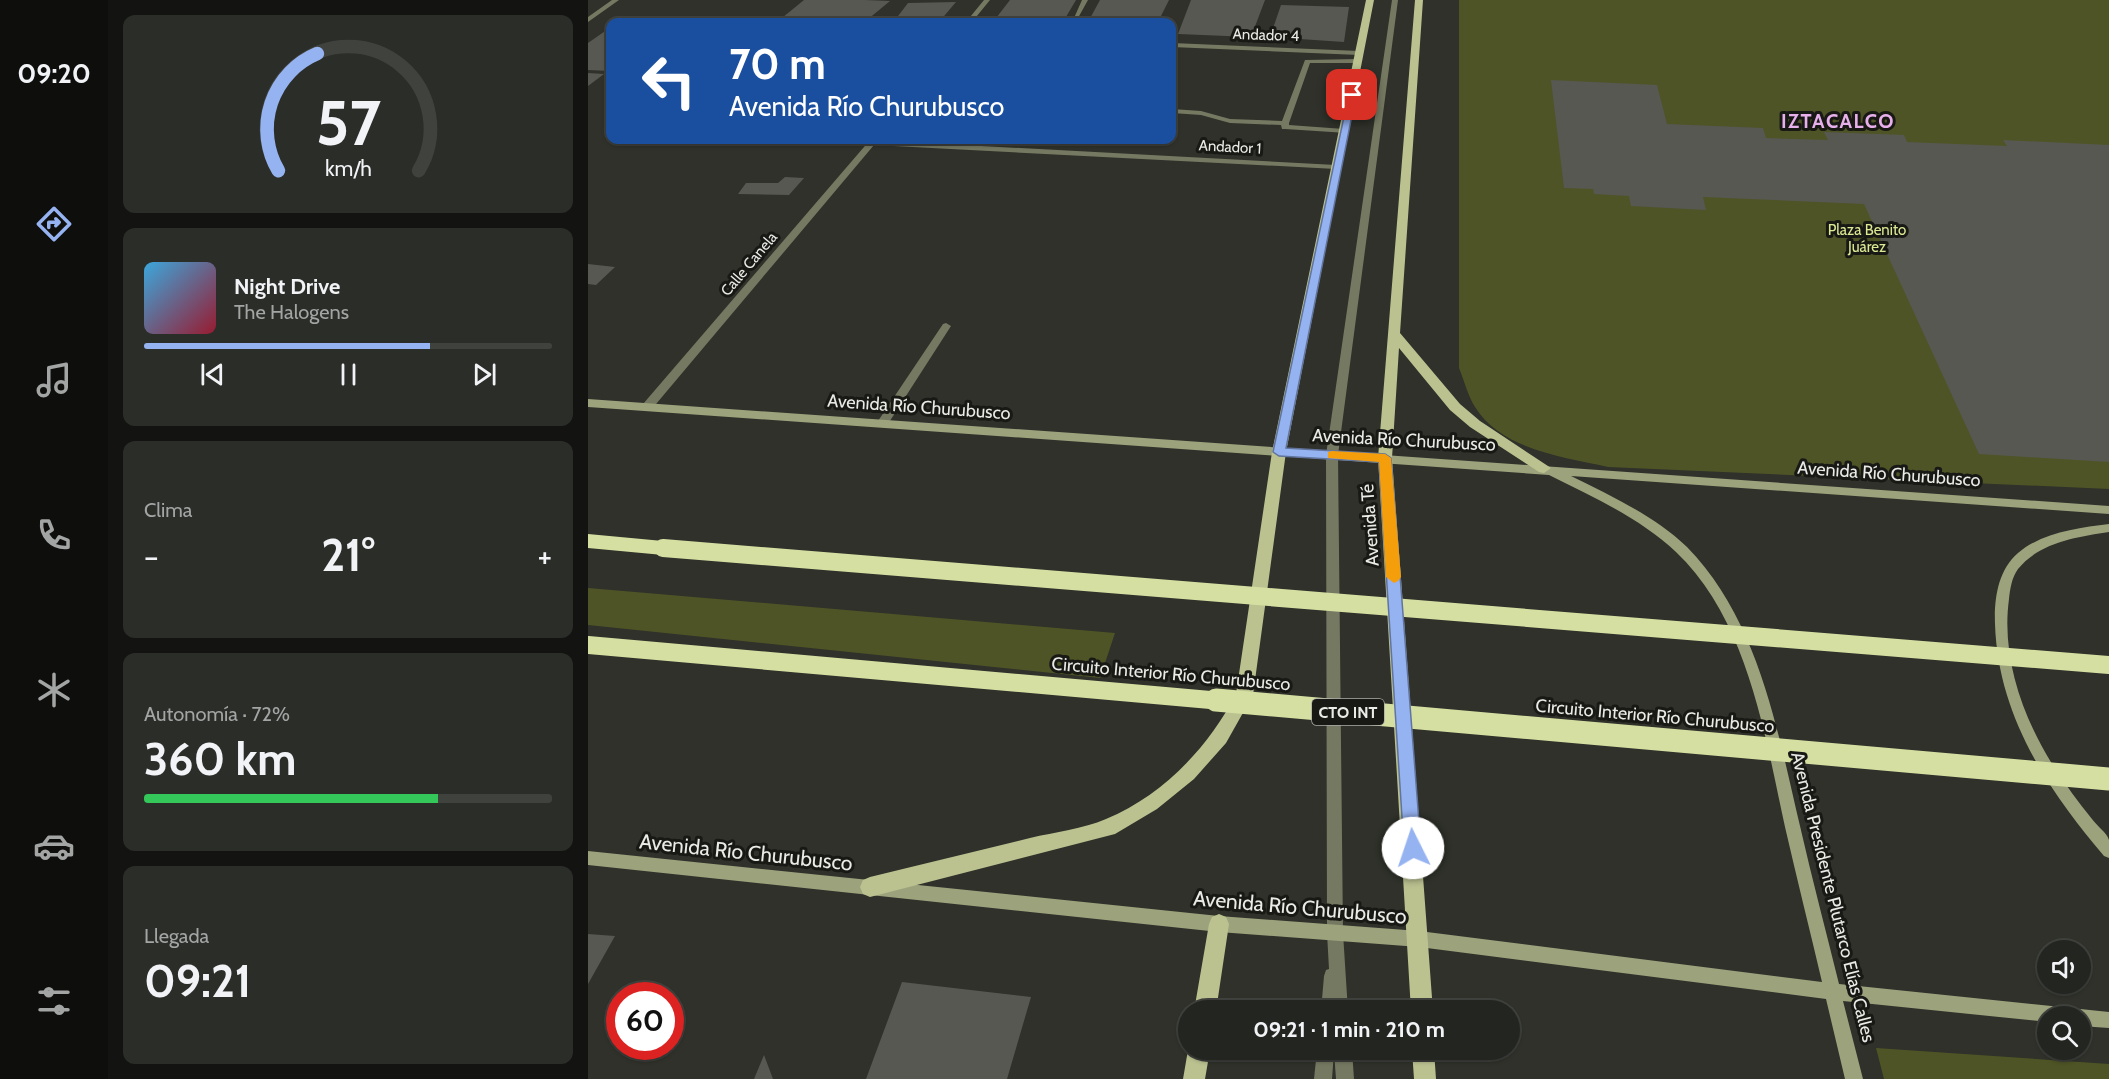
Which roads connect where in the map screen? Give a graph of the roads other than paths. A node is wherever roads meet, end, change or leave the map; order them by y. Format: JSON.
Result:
{"nodes":[{"id":1,"x":616,"y":0,"type":"edge"},
{"id":2,"x":987,"y":0,"type":"edge"},
{"id":3,"x":1085,"y":0,"type":"edge"},
{"id":4,"x":1370,"y":0,"type":"edge"},
{"id":5,"x":1395,"y":0,"type":"edge"},
{"id":6,"x":1419,"y":0,"type":"edge"},
{"id":7,"x":972,"y":18,"type":"edge"},
{"id":8,"x":1076,"y":18,"type":"dead end"},
{"id":9,"x":588,"y":20,"type":"edge"},
{"id":10,"x":1176,"y":45,"type":"edge"},
{"id":11,"x":1359,"y":57,"type":"junction"},
{"id":12,"x":1176,"y":111,"type":"edge"},
{"id":13,"x":1285,"y":123,"type":"junction"},
{"id":14,"x":1344,"y":131,"type":"junction"},
{"id":15,"x":870,"y":144,"type":"edge"},
{"id":16,"x":926,"y":144,"type":"edge"},
{"id":17,"x":1336,"y":167,"type":"junction"},
{"id":18,"x":946,"y":326,"type":"dead end"},
{"id":19,"x":1395,"y":334,"type":"junction"},
{"id":20,"x":588,"y":403,"type":"edge"},
{"id":21,"x":647,"y":407,"type":"junction"},
{"id":22,"x":882,"y":424,"type":"junction"},
{"id":23,"x":1279,"y":452,"type":"junction"},
{"id":24,"x":1332,"y":455,"type":"junction"},
{"id":25,"x":1385,"y":458,"type":"junction"},
{"id":26,"x":1544,"y":468,"type":"junction"},
{"id":27,"x":2109,"y":510,"type":"edge"},
{"id":28,"x":2109,"y":528,"type":"edge"},
{"id":29,"x":588,"y":541,"type":"edge"},
{"id":30,"x":588,"y":645,"type":"edge"},
{"id":31,"x":2109,"y":664,"type":"edge"},
{"id":32,"x":2109,"y":779,"type":"edge"},
{"id":33,"x":2109,"y":851,"type":"edge"},
{"id":34,"x":588,"y":858,"type":"edge"},
{"id":35,"x":870,"y":887,"type":"junction"},
{"id":36,"x":1219,"y":924,"type":"junction"},
{"id":37,"x":1335,"y":933,"type":"junction"},
{"id":38,"x":1419,"y":939,"type":"junction"},
{"id":39,"x":1833,"y":992,"type":"junction"},
{"id":40,"x":1207,"y":1000,"type":"edge"},
{"id":41,"x":1330,"y":1000,"type":"edge"},
{"id":42,"x":1339,"y":1000,"type":"edge"},
{"id":43,"x":1422,"y":1000,"type":"edge"},
{"id":44,"x":2037,"y":1013,"type":"edge"},
{"id":45,"x":2091,"y":1018,"type":"edge"},
{"id":46,"x":2109,"y":1020,"type":"edge"},
{"id":47,"x":1197,"y":1060,"type":"edge"},
{"id":48,"x":1325,"y":1060,"type":"edge"},
{"id":49,"x":1344,"y":1060,"type":"edge"},
{"id":50,"x":1424,"y":1060,"type":"edge"},
{"id":51,"x":1194,"y":1079,"type":"edge"},
{"id":52,"x":1323,"y":1079,"type":"edge"},
{"id":53,"x":1345,"y":1079,"type":"edge"},
{"id":54,"x":1425,"y":1079,"type":"edge"},
{"id":55,"x":1854,"y":1079,"type":"edge"}],
"edges":[{"from":1,"to":9,"type":"street"},
{"from":2,"to":7,"type":"street"},
{"from":3,"to":8,"type":"street"},
{"from":4,"to":11,"type":"main road"},
{"from":5,"to":24,"type":"street"},
{"from":6,"to":19,"type":"main road","name":"Avenida Té"},
{"from":10,"to":11,"type":"street","name":"Andador 4"},
{"from":11,"to":13,"type":"street"},
{"from":11,"to":14,"type":"main road"},
{"from":12,"to":13,"type":"street"},
{"from":13,"to":14,"type":"street"},
{"from":14,"to":17,"type":"main road"},
{"from":15,"to":21,"type":"street","name":"Calle Canela"},
{"from":16,"to":17,"type":"street","name":"Andador 1"},
{"from":17,"to":23,"type":"main road"},
{"from":18,"to":22,"type":"street"},
{"from":19,"to":25,"type":"main road","name":"Avenida Té"},
{"from":19,"to":26,"type":"main road"},
{"from":20,"to":21,"type":"main road","name":"Avenida Río Churubusco"},
{"from":21,"to":22,"type":"main road","name":"Avenida Río Churubusco"},
{"from":22,"to":23,"type":"main road","name":"Avenida Río Churubusco"},
{"from":23,"to":24,"type":"main road","name":"Avenida Río Churubusco"},
{"from":23,"to":35,"type":"main road"},
{"from":24,"to":25,"type":"main road","name":"Avenida Río Churubusco"},
{"from":24,"to":37,"type":"street"},
{"from":25,"to":26,"type":"main road","name":"Avenida Río Churubusco"},
{"from":25,"to":38,"type":"main road","name":"Avenida Té"},
{"from":26,"to":27,"type":"main road","name":"Avenida Río Churubusco"},
{"from":26,"to":39,"type":"main road","name":"Avenida Presidente Plutarco Elías Calles"},
{"from":28,"to":33,"type":"main road"},
{"from":29,"to":31,"type":"highway","bridge":true},
{"from":30,"to":32,"type":"highway","name":"Circuito Interior Río Churubusco","number":"CTO INT","bridge":true},
{"from":34,"to":35,"type":"main road","name":"Avenida Río Churubusco"},
{"from":35,"to":36,"type":"main road","name":"Avenida Río Churubusco"},
{"from":36,"to":37,"type":"main road","name":"Avenida Río Churubusco"},
{"from":36,"to":40,"type":"main road"},
{"from":37,"to":38,"type":"main road","name":"Avenida Río Churubusco"},
{"from":37,"to":41,"type":"street"},
{"from":37,"to":42,"type":"street"},
{"from":38,"to":39,"type":"main road","name":"Avenida Río Churubusco"},
{"from":38,"to":43,"type":"main road"},
{"from":39,"to":44,"type":"main road","name":"Avenida Río Churubusco"},
{"from":39,"to":55,"type":"main road","name":"Avenida Presidente Plutarco Elías Calles"},
{"from":45,"to":46,"type":"main road","name":"Avenida Río Churubusco"},
{"from":47,"to":51,"type":"main road"},
{"from":48,"to":52,"type":"street"},
{"from":49,"to":53,"type":"street"},
{"from":50,"to":54,"type":"main road"}]}
